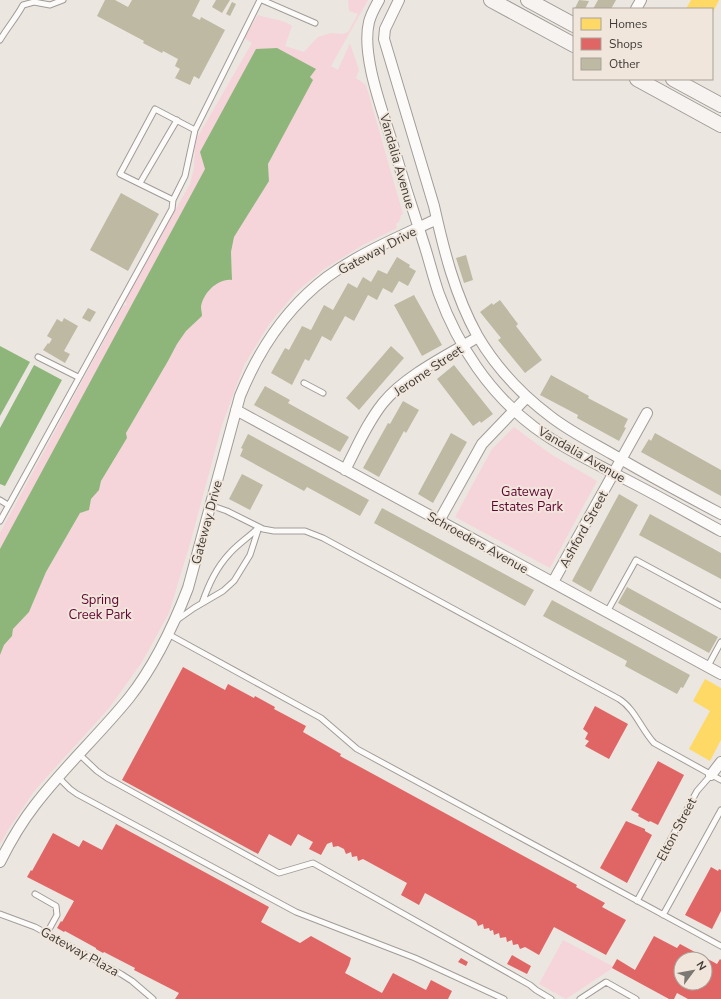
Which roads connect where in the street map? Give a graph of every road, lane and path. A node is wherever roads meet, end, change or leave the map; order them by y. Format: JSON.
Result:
{"nodes":[{"id":1,"x":63,"y":0,"type":"edge"},
{"id":2,"x":261,"y":0,"type":"edge"},
{"id":3,"x":379,"y":0,"type":"edge"},
{"id":4,"x":400,"y":0,"type":"edge"},
{"id":5,"x":491,"y":0,"type":"edge"},
{"id":6,"x":528,"y":0,"type":"edge"},
{"id":7,"x":315,"y":23,"type":"dead end"},
{"id":8,"x":573,"y":24,"type":"edge"},
{"id":9,"x":0,"y":40,"type":"edge"},
{"id":10,"x":573,"y":44,"type":"edge"},
{"id":11,"x":638,"y":80,"type":"edge"},
{"id":12,"x":675,"y":80,"type":"edge"},
{"id":13,"x":721,"y":105,"type":"edge"},
{"id":14,"x":177,"y":120,"type":"junction"},
{"id":15,"x":721,"y":125,"type":"edge"},
{"id":16,"x":195,"y":130,"type":"junction"},
{"id":17,"x":140,"y":183,"type":"junction"},
{"id":18,"x":173,"y":200,"type":"junction"},
{"id":19,"x":437,"y":219,"type":"junction"},
{"id":20,"x":418,"y":228,"type":"junction"},
{"id":21,"x":478,"y":337,"type":"junction"},
{"id":22,"x":463,"y":346,"type":"junction"},
{"id":23,"x":38,"y":357,"type":"dead end"},
{"id":24,"x":78,"y":377,"type":"junction"},
{"id":25,"x":304,"y":383,"type":"dead end"},
{"id":26,"x":322,"y":393,"type":"dead end"},
{"id":27,"x":527,"y":397,"type":"junction"},
{"id":28,"x":236,"y":410,"type":"junction"},
{"id":29,"x":514,"y":410,"type":"junction"},
{"id":30,"x":647,"y":413,"type":"dead end"},
{"id":31,"x":621,"y":460,"type":"junction"},
{"id":32,"x":345,"y":470,"type":"junction"},
{"id":33,"x":614,"y":473,"type":"junction"},
{"id":34,"x":0,"y":500,"type":"edge"},
{"id":35,"x":8,"y":505,"type":"junction"},
{"id":36,"x":210,"y":505,"type":"junction"},
{"id":37,"x":721,"y":514,"type":"edge"},
{"id":38,"x":0,"y":521,"type":"edge"},
{"id":39,"x":439,"y":521,"type":"junction"},
{"id":40,"x":258,"y":527,"type":"junction"},
{"id":41,"x":721,"y":531,"type":"edge"},
{"id":42,"x":553,"y":582,"type":"junction"},
{"id":43,"x":202,"y":603,"type":"junction"},
{"id":44,"x":721,"y":606,"type":"edge"},
{"id":45,"x":608,"y":612,"type":"junction"},
{"id":46,"x":174,"y":622,"type":"junction"},
{"id":47,"x":168,"y":634,"type":"junction"},
{"id":48,"x":721,"y":642,"type":"edge"},
{"id":49,"x":708,"y":666,"type":"junction"},
{"id":50,"x":721,"y":674,"type":"edge"},
{"id":51,"x":79,"y":754,"type":"junction"},
{"id":52,"x":721,"y":762,"type":"edge"},
{"id":53,"x":711,"y":775,"type":"junction"},
{"id":54,"x":58,"y":777,"type":"junction"},
{"id":55,"x":721,"y":780,"type":"edge"},
{"id":56,"x":721,"y":810,"type":"edge"},
{"id":57,"x":0,"y":862,"type":"edge"},
{"id":58,"x":35,"y":894,"type":"dead end"},
{"id":59,"x":637,"y":901,"type":"junction"},
{"id":60,"x":0,"y":914,"type":"edge"},
{"id":61,"x":664,"y":915,"type":"junction"},
{"id":62,"x":47,"y":933,"type":"junction"},
{"id":63,"x":721,"y":946,"type":"edge"},
{"id":64,"x":153,"y":999,"type":"edge"},
{"id":65,"x":504,"y":999,"type":"edge"},
{"id":66,"x":551,"y":999,"type":"edge"},
{"id":67,"x":580,"y":999,"type":"edge"},
{"id":68,"x":636,"y":999,"type":"edge"}],
"edges":[{"from":1,"to":9,"type":"lane"},
{"from":2,"to":7,"type":"lane"},
{"from":2,"to":16,"type":"lane"},
{"from":3,"to":20,"type":"street","name":"Vandalia Avenue"},
{"from":4,"to":19,"type":"street","name":"Vandalia Avenue"},
{"from":5,"to":10,"type":"main road"},
{"from":6,"to":8,"type":"main road"},
{"from":11,"to":15,"type":"main road"},
{"from":12,"to":13,"type":"main road"},
{"from":14,"to":16,"type":"lane"},
{"from":14,"to":17,"type":"lane"},
{"from":14,"to":17,"type":"lane"},
{"from":16,"to":18,"type":"lane"},
{"from":17,"to":18,"type":"lane"},
{"from":18,"to":24,"type":"lane"},
{"from":19,"to":20,"type":"street","name":"Gateway Drive"},
{"from":19,"to":21,"type":"street","name":"Vandalia Avenue"},
{"from":20,"to":22,"type":"street","name":"Vandalia Avenue"},
{"from":20,"to":28,"type":"street","name":"Gateway Drive"},
{"from":21,"to":22,"type":"street","name":"Jerome Street"},
{"from":21,"to":27,"type":"street","name":"Vandalia Avenue"},
{"from":22,"to":29,"type":"street","name":"Vandalia Avenue"},
{"from":22,"to":32,"type":"street","name":"Jerome Street"},
{"from":23,"to":24,"type":"lane"},
{"from":24,"to":35,"type":"lane"},
{"from":25,"to":26,"type":"lane"},
{"from":27,"to":29,"type":"street"},
{"from":27,"to":31,"type":"street","name":"Vandalia Avenue"},
{"from":28,"to":32,"type":"street","name":"Schroeders Avenue"},
{"from":28,"to":36,"type":"street","name":"Gateway Drive"},
{"from":29,"to":33,"type":"street","name":"Vandalia Avenue"},
{"from":29,"to":39,"type":"street"},
{"from":30,"to":31,"type":"street","name":"Ashford Street"},
{"from":31,"to":33,"type":"street","name":"Ashford Street"},
{"from":31,"to":37,"type":"street","name":"Vandalia Avenue"},
{"from":32,"to":39,"type":"street","name":"Schroeders Avenue"},
{"from":33,"to":41,"type":"street","name":"Vandalia Avenue"},
{"from":33,"to":42,"type":"street","name":"Ashford Street"},
{"from":34,"to":35,"type":"lane"},
{"from":35,"to":38,"type":"lane"},
{"from":36,"to":40,"type":"lane"},
{"from":36,"to":46,"type":"street","name":"Gateway Drive"},
{"from":39,"to":42,"type":"street","name":"Schroeders Avenue"},
{"from":40,"to":43,"type":"lane"},
{"from":40,"to":43,"type":"lane"},
{"from":40,"to":53,"type":"lane"},
{"from":42,"to":45,"type":"street","name":"Schroeders Avenue"},
{"from":43,"to":46,"type":"lane"},
{"from":44,"to":45,"type":"lane"},
{"from":45,"to":49,"type":"street","name":"Schroeders Avenue"},
{"from":46,"to":47,"type":"street","name":"Gateway Drive"},
{"from":47,"to":51,"type":"street","name":"Gateway Drive"},
{"from":47,"to":59,"type":"lane"},
{"from":48,"to":49,"type":"lane"},
{"from":49,"to":50,"type":"street","name":"Schroeders Avenue"},
{"from":51,"to":54,"type":"street","name":"Gateway Drive"},
{"from":51,"to":66,"type":"lane"},
{"from":52,"to":53,"type":"street","name":"Elton Street"},
{"from":53,"to":55,"type":"lane"},
{"from":53,"to":59,"type":"lane","name":"Elton Street"},
{"from":54,"to":57,"type":"street","name":"Gateway Drive"},
{"from":54,"to":65,"type":"lane"},
{"from":56,"to":61,"type":"lane"},
{"from":58,"to":62,"type":"lane"},
{"from":59,"to":61,"type":"lane"},
{"from":60,"to":62,"type":"lane","name":"Gateway Plaza"},
{"from":61,"to":63,"type":"lane"},
{"from":62,"to":64,"type":"lane","name":"Gateway Plaza"},
{"from":67,"to":68,"type":"lane"}]}
